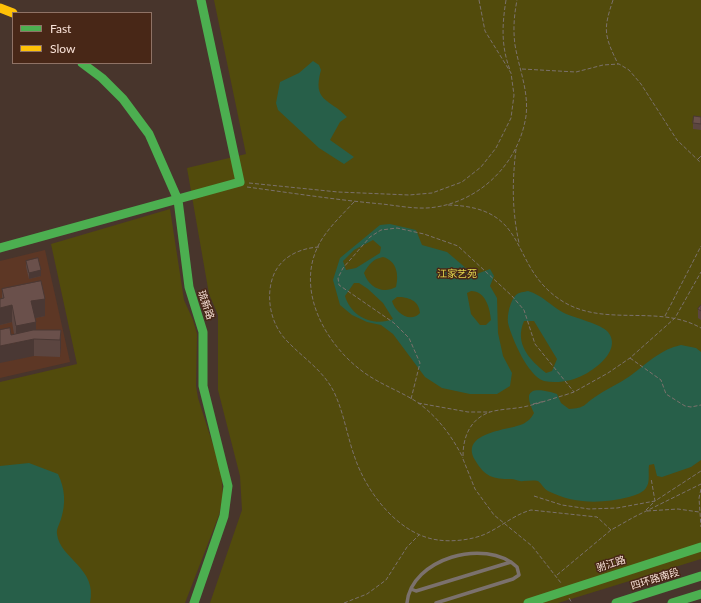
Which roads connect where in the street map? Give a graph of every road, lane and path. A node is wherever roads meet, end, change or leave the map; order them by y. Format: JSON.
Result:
{"nodes":[{"id":1,"x":201,"y":0,"type":"edge"},
{"id":2,"x":479,"y":0,"type":"edge"},
{"id":3,"x":506,"y":0,"type":"edge"},
{"id":4,"x":517,"y":0,"type":"edge"},
{"id":5,"x":613,"y":0,"type":"edge"},
{"id":6,"x":0,"y":8,"type":"edge"},
{"id":7,"x":12,"y":13,"type":"edge"},
{"id":8,"x":83,"y":64,"type":"edge"},
{"id":9,"x":619,"y":64,"type":"junction"},
{"id":10,"x":521,"y":69,"type":"junction"},
{"id":11,"x":511,"y":73,"type":"junction"},
{"id":12,"x":516,"y":149,"type":"junction"},
{"id":13,"x":701,"y":156,"type":"edge"},
{"id":14,"x":698,"y":160,"type":"junction"},
{"id":15,"x":701,"y":163,"type":"edge"},
{"id":16,"x":240,"y":182,"type":"junction"},
{"id":17,"x":178,"y":200,"type":"junction"},
{"id":18,"x":354,"y":202,"type":"junction"},
{"id":19,"x":447,"y":205,"type":"junction"},
{"id":20,"x":520,"y":244,"type":"junction"},
{"id":21,"x":701,"y":246,"type":"edge"},
{"id":22,"x":319,"y":247,"type":"junction"},
{"id":23,"x":0,"y":248,"type":"edge"},
{"id":24,"x":701,"y":272,"type":"edge"},
{"id":25,"x":664,"y":316,"type":"junction"},
{"id":26,"x":675,"y":318,"type":"junction"},
{"id":27,"x":701,"y":328,"type":"edge"},
{"id":28,"x":630,"y":358,"type":"junction"},
{"id":29,"x":574,"y":392,"type":"junction"},
{"id":30,"x":412,"y":399,"type":"junction"},
{"id":31,"x":418,"y":403,"type":"junction"},
{"id":32,"x":701,"y":405,"type":"edge"},
{"id":33,"x":491,"y":412,"type":"junction"},
{"id":34,"x":463,"y":458,"type":"junction"},
{"id":35,"x":701,"y":471,"type":"edge"},
{"id":36,"x":652,"y":478,"type":"dead end"},
{"id":37,"x":701,"y":484,"type":"edge"},
{"id":38,"x":701,"y":490,"type":"edge"},
{"id":39,"x":534,"y":496,"type":"dead end"},
{"id":40,"x":655,"y":501,"type":"junction"},
{"id":41,"x":644,"y":512,"type":"junction"},
{"id":42,"x":699,"y":512,"type":"junction"},
{"id":43,"x":504,"y":523,"type":"junction"},
{"id":44,"x":701,"y":527,"type":"edge"},
{"id":45,"x":611,"y":530,"type":"junction"},
{"id":46,"x":419,"y":534,"type":"junction"},
{"id":47,"x":701,"y":547,"type":"edge"},
{"id":48,"x":511,"y":562,"type":"junction"},
{"id":49,"x":556,"y":576,"type":"junction"},
{"id":50,"x":701,"y":576,"type":"edge"},
{"id":51,"x":412,"y":589,"type":"junction"},
{"id":52,"x":565,"y":591,"type":"junction"},
{"id":53,"x":701,"y":594,"type":"edge"},
{"id":54,"x":194,"y":603,"type":"edge"},
{"id":55,"x":344,"y":603,"type":"edge"},
{"id":56,"x":407,"y":603,"type":"edge"},
{"id":57,"x":436,"y":603,"type":"edge"},
{"id":58,"x":528,"y":603,"type":"edge"},
{"id":59,"x":572,"y":603,"type":"edge"},
{"id":60,"x":616,"y":603,"type":"edge"},
{"id":61,"x":672,"y":603,"type":"edge"}],
"edges":[{"from":1,"to":16,"type":"main road"},
{"from":2,"to":11,"type":"path"},
{"from":3,"to":11,"type":"path"},
{"from":4,"to":10,"type":"path"},
{"from":5,"to":9,"type":"path"},
{"from":6,"to":7,"type":"main road"},
{"from":8,"to":17,"type":"main road","name":"琉新路"},
{"from":9,"to":10,"type":"path"},
{"from":9,"to":14,"type":"path"},
{"from":10,"to":12,"type":"path"},
{"from":11,"to":16,"type":"path"},
{"from":12,"to":19,"type":"path"},
{"from":12,"to":20,"type":"path"},
{"from":13,"to":14,"type":"path"},
{"from":14,"to":15,"type":"path"},
{"from":16,"to":17,"type":"main road"},
{"from":16,"to":18,"type":"path"},
{"from":17,"to":23,"type":"main road"},
{"from":17,"to":54,"type":"main road","name":"琉新路"},
{"from":18,"to":19,"type":"path"},
{"from":18,"to":22,"type":"path"},
{"from":19,"to":20,"type":"path"},
{"from":20,"to":25,"type":"path"},
{"from":21,"to":25,"type":"path"},
{"from":22,"to":30,"type":"path"},
{"from":22,"to":46,"type":"path"},
{"from":24,"to":26,"type":"path"},
{"from":25,"to":26,"type":"path"},
{"from":26,"to":27,"type":"path"},
{"from":26,"to":28,"type":"path"},
{"from":28,"to":29,"type":"path"},
{"from":28,"to":32,"type":"path"},
{"from":29,"to":30,"type":"path"},
{"from":29,"to":33,"type":"path"},
{"from":30,"to":31,"type":"path"},
{"from":31,"to":33,"type":"path"},
{"from":31,"to":34,"type":"path"},
{"from":33,"to":34,"type":"path"},
{"from":34,"to":43,"type":"path"},
{"from":35,"to":40,"type":"path"},
{"from":36,"to":40,"type":"path"},
{"from":37,"to":41,"type":"path"},
{"from":38,"to":42,"type":"path"},
{"from":39,"to":40,"type":"path"},
{"from":40,"to":41,"type":"path"},
{"from":41,"to":42,"type":"path"},
{"from":41,"to":45,"type":"path"},
{"from":42,"to":44,"type":"path"},
{"from":43,"to":45,"type":"path"},
{"from":43,"to":46,"type":"path"},
{"from":43,"to":49,"type":"path"},
{"from":45,"to":49,"type":"path"},
{"from":46,"to":55,"type":"path"},
{"from":47,"to":52,"type":"main road","name":"驸江路"},
{"from":48,"to":51,"type":"lane"},
{"from":48,"to":51,"type":"lane"},
{"from":48,"to":57,"type":"lane"},
{"from":49,"to":52,"type":"path"},
{"from":50,"to":60,"type":"main road","name":"四环路南段"},
{"from":51,"to":56,"type":"lane"},
{"from":52,"to":58,"type":"main road","name":"驸江路"},
{"from":52,"to":59,"type":"path"},
{"from":53,"to":61,"type":"main road"}]}
